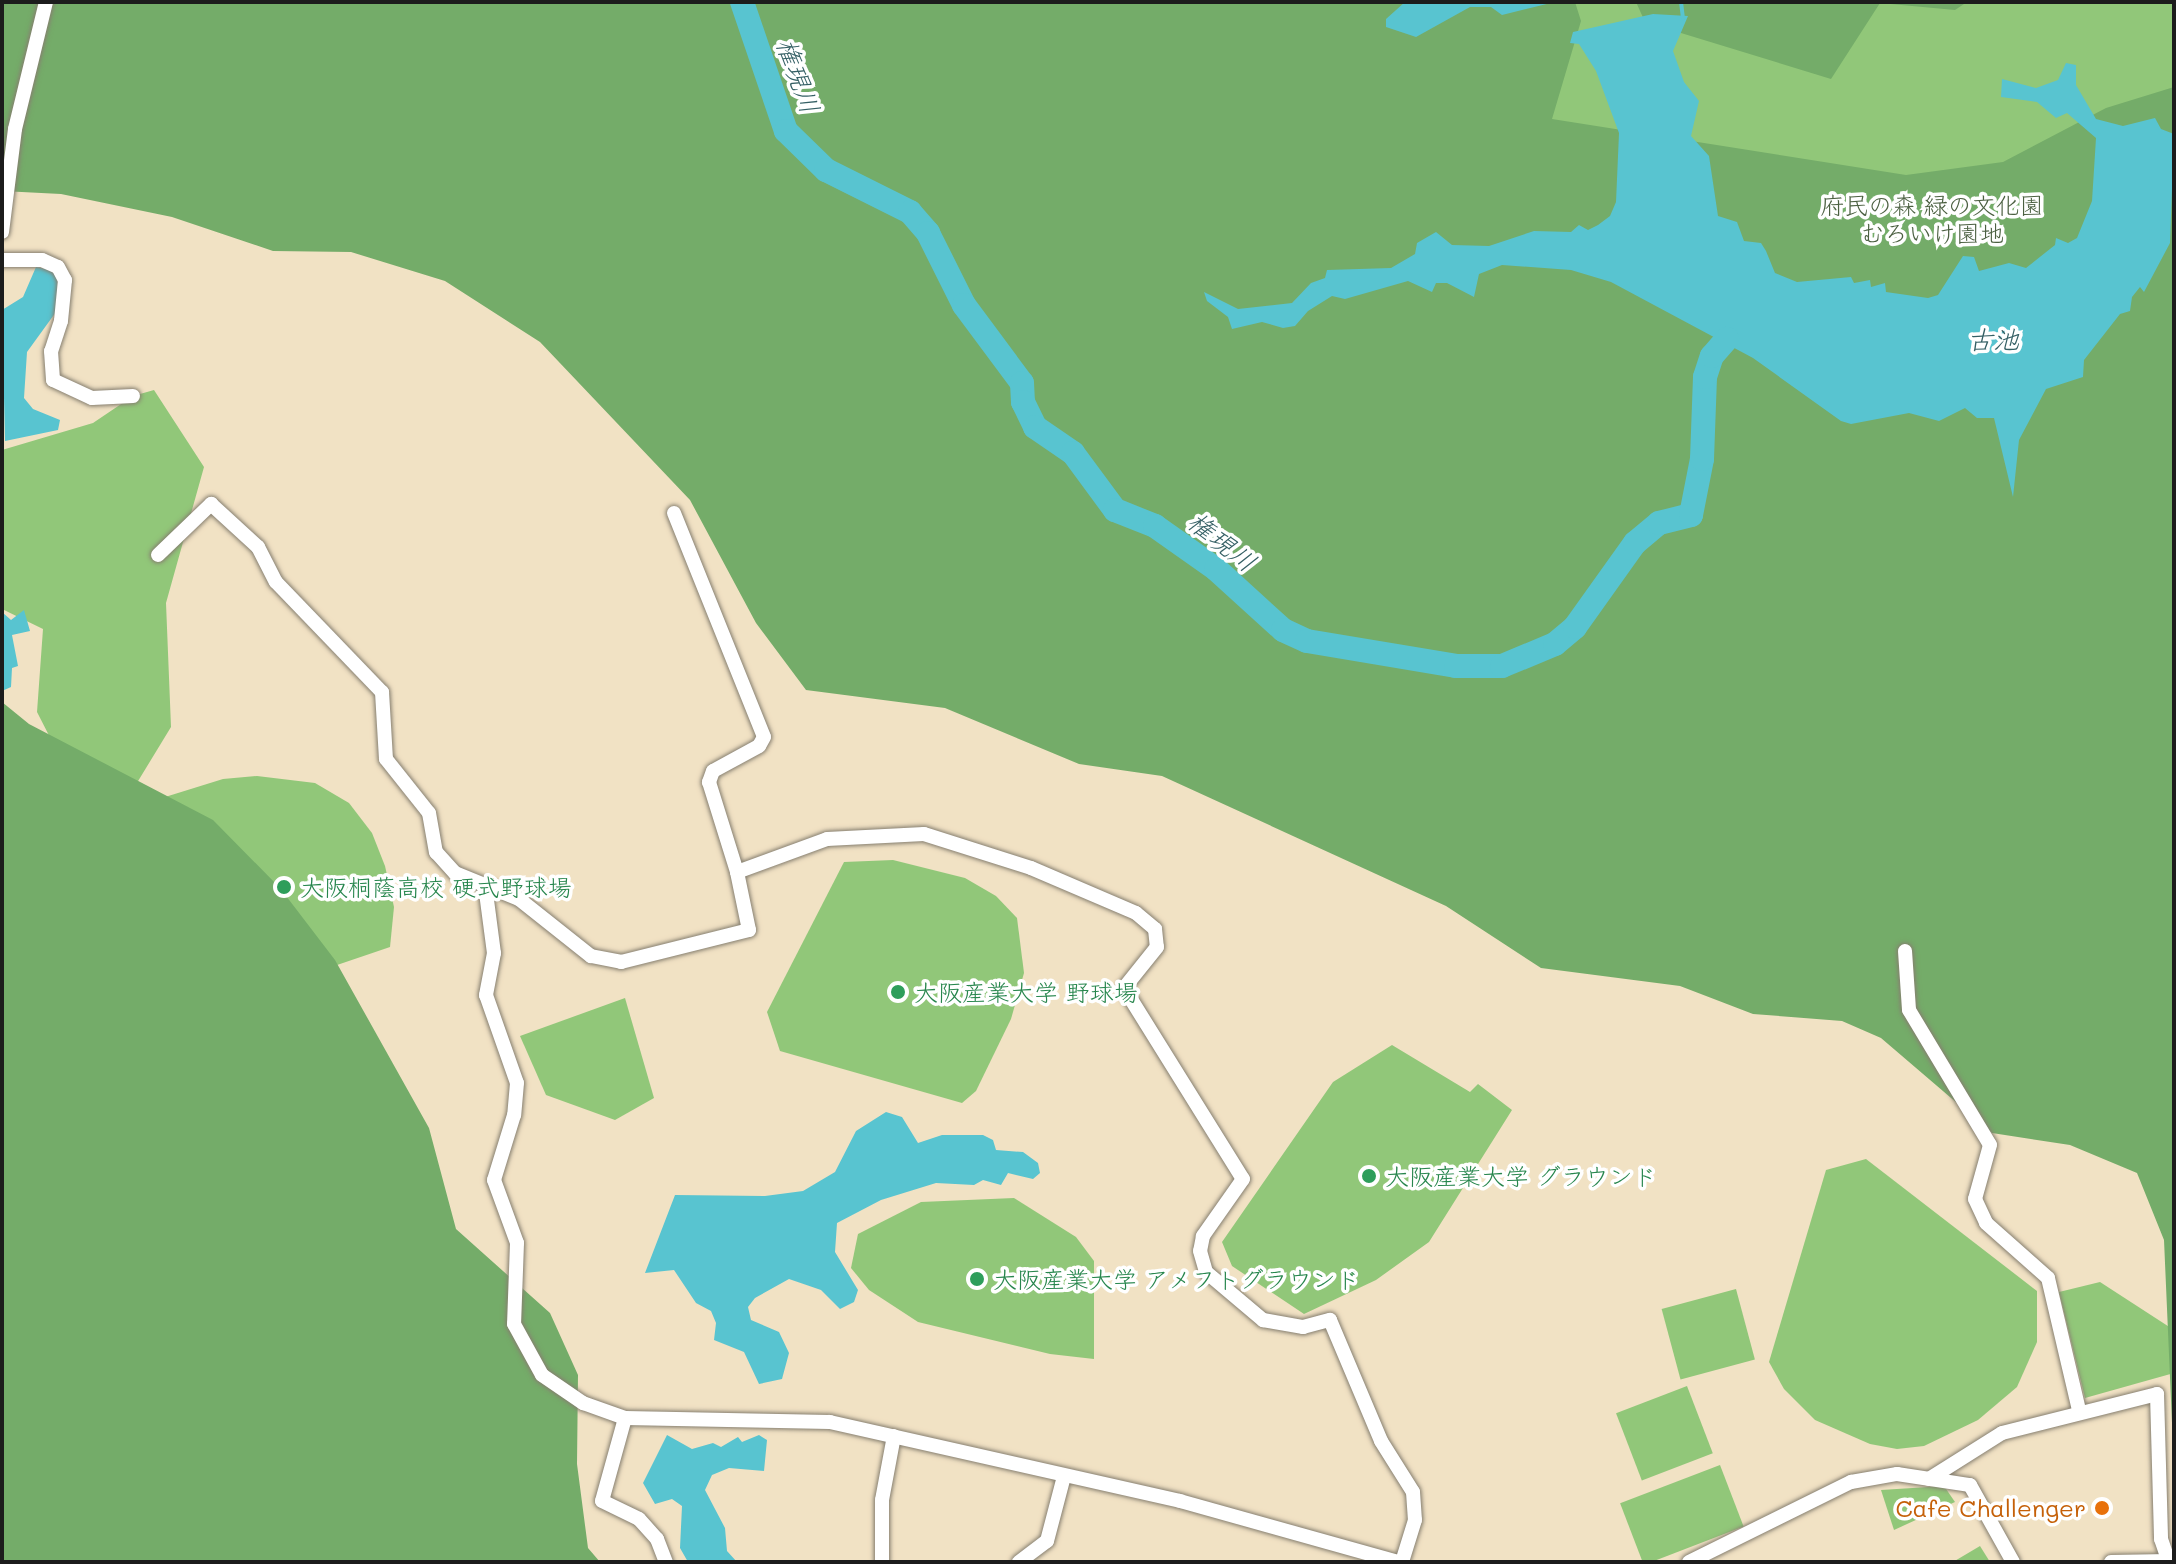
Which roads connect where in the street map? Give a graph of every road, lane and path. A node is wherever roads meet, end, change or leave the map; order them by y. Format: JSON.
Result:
{"nodes":[{"id":1,"x":46,"y":2,"type":"edge"},
{"id":2,"x":2,"y":232,"type":"edge"},
{"id":3,"x":2,"y":260,"type":"edge"},
{"id":4,"x":133,"y":396,"type":"dead end"},
{"id":5,"x":674,"y":513,"type":"dead end"},
{"id":6,"x":158,"y":555,"type":"dead end"},
{"id":7,"x":737,"y":872,"type":"junction"},
{"id":8,"x":485,"y":885,"type":"junction"},
{"id":9,"x":1905,"y":951,"type":"dead end"},
{"id":10,"x":2079,"y":1410,"type":"junction"},
{"id":11,"x":625,"y":1418,"type":"junction"},
{"id":12,"x":894,"y":1436,"type":"junction"},
{"id":13,"x":1064,"y":1476,"type":"junction"},
{"id":14,"x":1929,"y":1479,"type":"junction"},
{"id":15,"x":666,"y":1562,"type":"edge"},
{"id":16,"x":882,"y":1562,"type":"edge"},
{"id":17,"x":1019,"y":1562,"type":"edge"},
{"id":18,"x":1400,"y":1562,"type":"edge"},
{"id":19,"x":1689,"y":1562,"type":"edge"},
{"id":20,"x":2013,"y":1562,"type":"edge"},
{"id":21,"x":2111,"y":1562,"type":"edge"},
{"id":22,"x":2169,"y":1562,"type":"edge"}],
"edges":[{"from":1,"to":2,"type":"street"},
{"from":3,"to":4,"type":"street"},
{"from":5,"to":7,"type":"street"},
{"from":6,"to":8,"type":"street"},
{"from":7,"to":8,"type":"street"},
{"from":7,"to":18,"type":"street"},
{"from":8,"to":11,"type":"street"},
{"from":9,"to":10,"type":"street"},
{"from":10,"to":14,"type":"street"},
{"from":10,"to":22,"type":"street"},
{"from":11,"to":12,"type":"street"},
{"from":11,"to":15,"type":"street"},
{"from":12,"to":13,"type":"street"},
{"from":12,"to":16,"type":"street"},
{"from":13,"to":17,"type":"street"},
{"from":13,"to":18,"type":"street"},
{"from":14,"to":19,"type":"street"},
{"from":14,"to":20,"type":"street"},
{"from":21,"to":22,"type":"street"}]}
